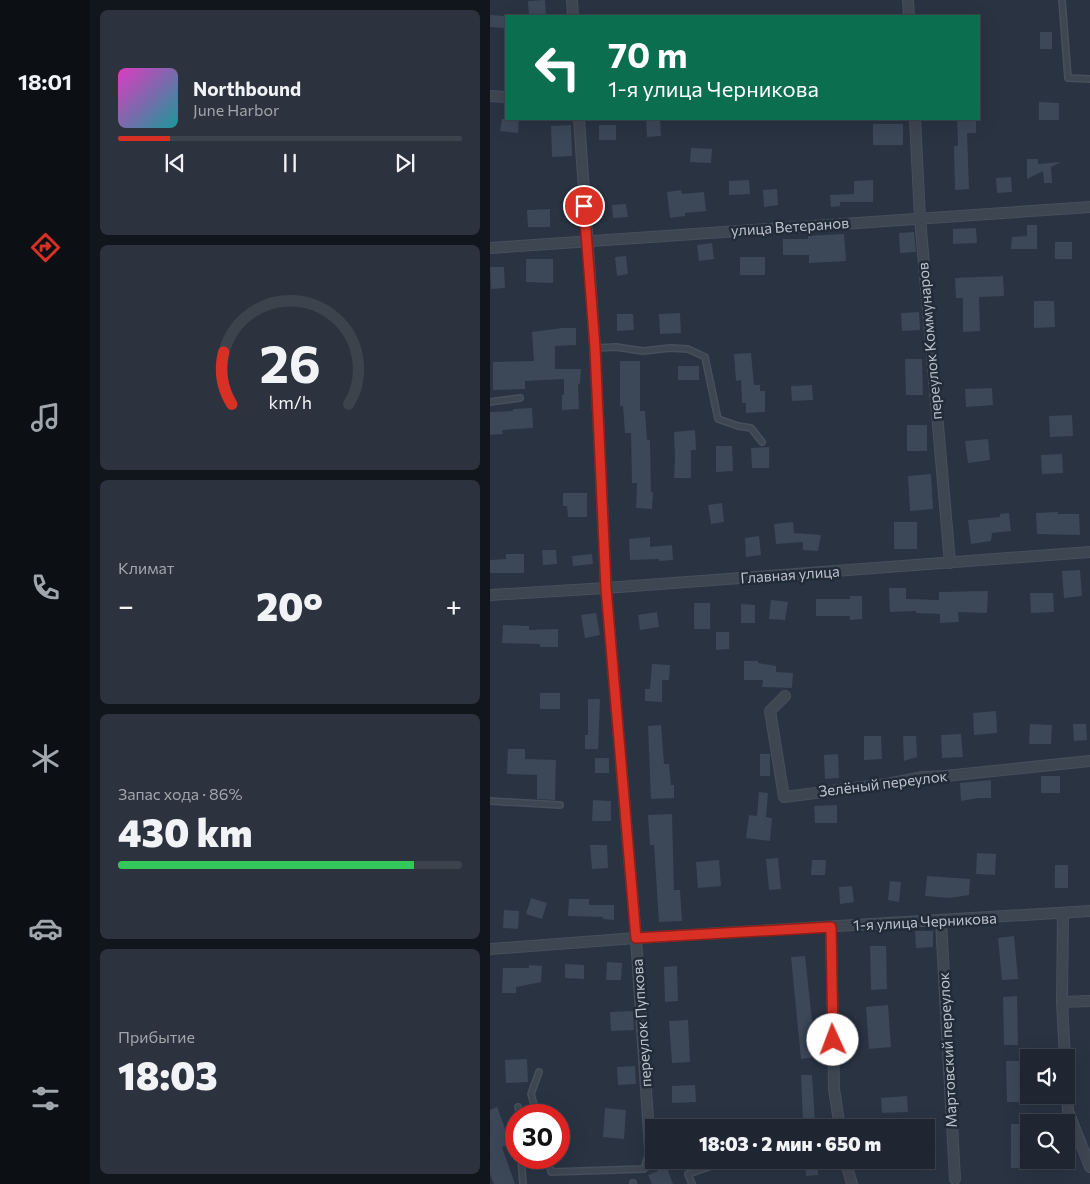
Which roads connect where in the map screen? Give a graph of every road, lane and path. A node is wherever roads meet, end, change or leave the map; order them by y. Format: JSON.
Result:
{"nodes":[{"id":1,"x":572,"y":0,"type":"edge"},
{"id":2,"x":908,"y":0,"type":"edge"},
{"id":3,"x":1062,"y":0,"type":"edge"},
{"id":4,"x":573,"y":15,"type":"edge"},
{"id":5,"x":909,"y":15,"type":"edge"},
{"id":6,"x":1090,"y":79,"type":"edge"},
{"id":7,"x":490,"y":96,"type":"edge"},
{"id":8,"x":505,"y":97,"type":"edge"},
{"id":9,"x":579,"y":120,"type":"edge"},
{"id":10,"x":915,"y":120,"type":"edge"},
{"id":11,"x":1090,"y":207,"type":"edge"},
{"id":12,"x":920,"y":218,"type":"junction"},
{"id":13,"x":586,"y":241,"type":"junction"},
{"id":14,"x":490,"y":248,"type":"edge"},
{"id":15,"x":595,"y":348,"type":"junction"},
{"id":16,"x":520,"y":398,"type":"dead end"},
{"id":17,"x":490,"y":402,"type":"edge"},
{"id":18,"x":762,"y":442,"type":"dead end"},
{"id":19,"x":1090,"y":552,"type":"edge"},
{"id":20,"x":950,"y":563,"type":"junction"},
{"id":21,"x":606,"y":588,"type":"junction"},
{"id":22,"x":490,"y":595,"type":"edge"},
{"id":23,"x":785,"y":696,"type":"dead end"},
{"id":24,"x":1090,"y":761,"type":"edge"},
{"id":25,"x":490,"y":801,"type":"edge"},
{"id":26,"x":560,"y":805,"type":"dead end"},
{"id":27,"x":1090,"y":911,"type":"edge"},
{"id":28,"x":1064,"y":913,"type":"junction"},
{"id":29,"x":941,"y":921,"type":"junction"},
{"id":30,"x":831,"y":927,"type":"junction"},
{"id":31,"x":636,"y":938,"type":"junction"},
{"id":32,"x":490,"y":949,"type":"edge"},
{"id":33,"x":1090,"y":1001,"type":"edge"},
{"id":34,"x":1062,"y":1002,"type":"junction"},
{"id":35,"x":1065,"y":1049,"type":"edge"},
{"id":36,"x":539,"y":1072,"type":"dead end"},
{"id":37,"x":534,"y":1104,"type":"edge"},
{"id":38,"x":1068,"y":1104,"type":"edge"},
{"id":39,"x":648,"y":1119,"type":"edge"},
{"id":40,"x":839,"y":1119,"type":"edge"},
{"id":41,"x":645,"y":1166,"type":"edge"},
{"id":42,"x":1090,"y":1167,"type":"edge"},
{"id":43,"x":522,"y":1169,"type":"edge"},
{"id":44,"x":550,"y":1169,"type":"edge"},
{"id":45,"x":703,"y":1169,"type":"edge"},
{"id":46,"x":848,"y":1169,"type":"edge"},
{"id":47,"x":955,"y":1179,"type":"dead end"},
{"id":48,"x":523,"y":1184,"type":"edge"},
{"id":49,"x":692,"y":1184,"type":"edge"},
{"id":50,"x":852,"y":1184,"type":"edge"}],
"edges":[{"from":1,"to":4,"type":"street"},
{"from":2,"to":5,"type":"street"},
{"from":3,"to":6,"type":"lane"},
{"from":7,"to":8,"type":"street"},
{"from":9,"to":13,"type":"street","name":"переулок Пупкова"},
{"from":10,"to":12,"type":"street","name":"переулок Коммунаров"},
{"from":11,"to":12,"type":"street","name":"улица Ветеранов"},
{"from":12,"to":13,"type":"street","name":"улица Ветеранов"},
{"from":12,"to":20,"type":"street","name":"переулок Коммунаров"},
{"from":13,"to":14,"type":"street","name":"улица Ветеранов"},
{"from":13,"to":15,"type":"street","name":"переулок Пупкова"},
{"from":15,"to":18,"type":"lane"},
{"from":15,"to":21,"type":"street","name":"переулок Пупкова"},
{"from":16,"to":17,"type":"lane"},
{"from":19,"to":20,"type":"street","name":"Главная улица"},
{"from":20,"to":21,"type":"street","name":"Главная улица"},
{"from":21,"to":22,"type":"street","name":"Главная улица"},
{"from":21,"to":31,"type":"street","name":"переулок Пупкова"},
{"from":23,"to":24,"type":"street","name":"Зелёный переулок"},
{"from":25,"to":26,"type":"lane"},
{"from":27,"to":28,"type":"street","name":"1-я улица Черникова"},
{"from":28,"to":29,"type":"street","name":"1-я улица Черникова"},
{"from":28,"to":34,"type":"street"},
{"from":29,"to":30,"type":"street","name":"1-я улица Черникова"},
{"from":29,"to":47,"type":"street","name":"Мартовский переулок"},
{"from":30,"to":31,"type":"street","name":"1-я улица Черникова"},
{"from":30,"to":40,"type":"street"},
{"from":31,"to":32,"type":"street","name":"1-я улица Черникова"},
{"from":31,"to":39,"type":"street","name":"переулок Пупкова"},
{"from":33,"to":34,"type":"street"},
{"from":34,"to":35,"type":"street"},
{"from":36,"to":37,"type":"lane"},
{"from":38,"to":42,"type":"street"},
{"from":41,"to":44,"type":"lane"},
{"from":43,"to":48,"type":"lane"},
{"from":45,"to":49,"type":"lane"},
{"from":46,"to":50,"type":"street"}]}
